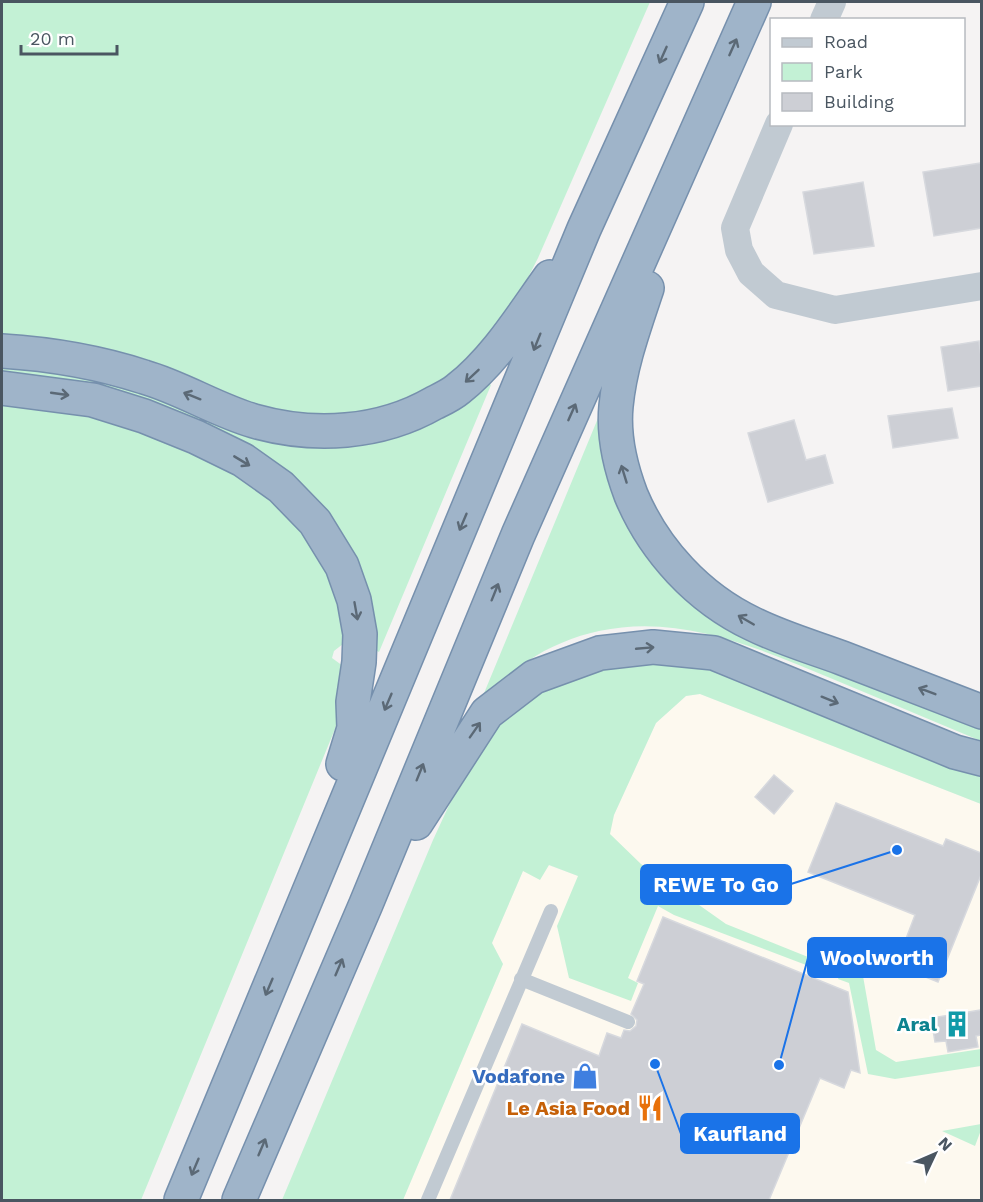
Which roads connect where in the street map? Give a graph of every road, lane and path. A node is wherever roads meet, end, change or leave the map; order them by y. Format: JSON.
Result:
{"nodes":[{"id":1,"x":687,"y":2,"type":"edge"},
{"id":2,"x":754,"y":2,"type":"edge"},
{"id":3,"x":832,"y":2,"type":"edge"},
{"id":4,"x":825,"y":18,"type":"edge"},
{"id":5,"x":712,"y":93,"type":"junction"},
{"id":6,"x":778,"y":126,"type":"edge"},
{"id":7,"x":584,"y":229,"type":"junction"},
{"id":8,"x":981,"y":286,"type":"edge"},
{"id":9,"x":2,"y":351,"type":"edge"},
{"id":10,"x":2,"y":388,"type":"edge"},
{"id":11,"x":981,"y":712,"type":"edge"},
{"id":12,"x":981,"y":759,"type":"edge"},
{"id":13,"x":366,"y":903,"type":"junction"},
{"id":14,"x":551,"y":911,"type":"dead end"},
{"id":15,"x":292,"y":933,"type":"junction"},
{"id":16,"x":521,"y":979,"type":"junction"},
{"id":17,"x":628,"y":1022,"type":"dead end"},
{"id":18,"x":181,"y":1200,"type":"edge"},
{"id":19,"x":239,"y":1200,"type":"edge"},
{"id":20,"x":428,"y":1200,"type":"edge"}],
"edges":[{"from":1,"to":7,"type":"highway","one_way":true},
{"from":5,"to":2,"type":"highway","one_way":true},
{"from":3,"to":4,"type":"street"},
{"from":11,"to":5,"type":"highway","one_way":true},
{"from":13,"to":5,"type":"highway","one_way":true},
{"from":6,"to":8,"type":"street"},
{"from":7,"to":9,"type":"highway","one_way":true},
{"from":7,"to":15,"type":"highway","one_way":true},
{"from":10,"to":15,"type":"highway","one_way":true},
{"from":13,"to":12,"type":"highway","one_way":true},
{"from":19,"to":13,"type":"highway","one_way":true},
{"from":14,"to":16,"type":"lane"},
{"from":15,"to":18,"type":"highway","one_way":true},
{"from":16,"to":17,"type":"lane"},
{"from":16,"to":20,"type":"lane"}]}
